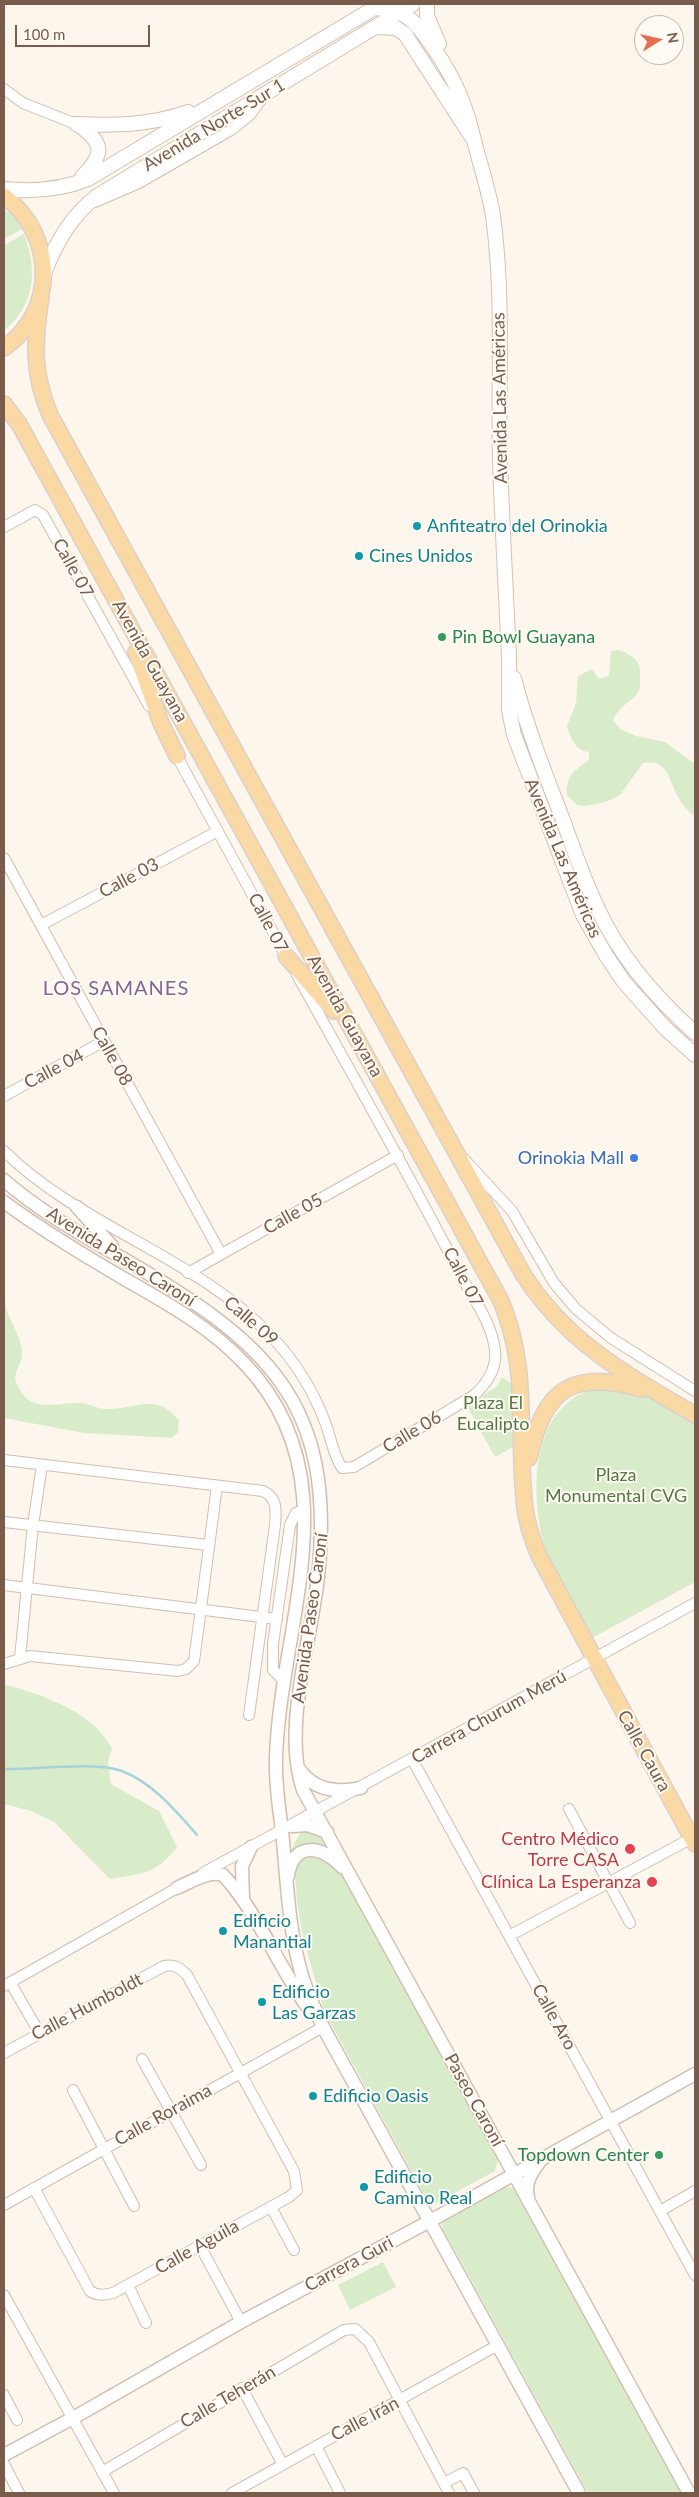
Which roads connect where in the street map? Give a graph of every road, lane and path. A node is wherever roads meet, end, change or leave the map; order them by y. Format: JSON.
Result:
{"nodes":[{"id":1,"x":413,"y":4,"type":"edge"},
{"id":2,"x":427,"y":4,"type":"edge"},
{"id":3,"x":377,"y":6,"type":"edge"},
{"id":4,"x":400,"y":13,"type":"junction"},
{"id":5,"x":377,"y":27,"type":"junction"},
{"id":6,"x":4,"y":89,"type":"edge"},
{"id":7,"x":460,"y":91,"type":"junction"},
{"id":8,"x":214,"y":104,"type":"junction"},
{"id":9,"x":76,"y":124,"type":"junction"},
{"id":10,"x":474,"y":140,"type":"junction"},
{"id":11,"x":75,"y":184,"type":"junction"},
{"id":12,"x":4,"y":189,"type":"edge"},
{"id":13,"x":4,"y":196,"type":"edge"},
{"id":14,"x":44,"y":274,"type":"junction"},
{"id":15,"x":41,"y":297,"type":"junction"},
{"id":16,"x":4,"y":348,"type":"edge"},
{"id":17,"x":4,"y":404,"type":"edge"},
{"id":18,"x":4,"y":527,"type":"edge"},
{"id":19,"x":114,"y":597,"type":"junction"},
{"id":20,"x":509,"y":658,"type":"junction"},
{"id":21,"x":177,"y":756,"type":"junction"},
{"id":22,"x":218,"y":830,"type":"junction"},
{"id":23,"x":4,"y":858,"type":"edge"},
{"id":24,"x":587,"y":883,"type":"junction"},
{"id":25,"x":573,"y":891,"type":"junction"},
{"id":26,"x":40,"y":925,"type":"junction"},
{"id":27,"x":286,"y":956,"type":"junction"},
{"id":28,"x":695,"y":1033,"type":"edge"},
{"id":29,"x":104,"y":1041,"type":"junction"},
{"id":30,"x":366,"y":1055,"type":"junction"},
{"id":31,"x":695,"y":1055,"type":"edge"},
{"id":32,"x":4,"y":1096,"type":"edge"},
{"id":33,"x":452,"y":1146,"type":"junction"},
{"id":34,"x":4,"y":1151,"type":"edge"},
{"id":35,"x":398,"y":1155,"type":"junction"},
{"id":36,"x":4,"y":1180,"type":"edge"},
{"id":37,"x":4,"y":1202,"type":"edge"},
{"id":38,"x":77,"y":1207,"type":"junction"},
{"id":39,"x":221,"y":1254,"type":"junction"},
{"id":40,"x":136,"y":1266,"type":"junction"},
{"id":41,"x":188,"y":1273,"type":"junction"},
{"id":42,"x":492,"y":1338,"type":"joint"},
{"id":43,"x":695,"y":1391,"type":"edge"},
{"id":44,"x":669,"y":1400,"type":"junction"},
{"id":45,"x":695,"y":1415,"type":"edge"},
{"id":46,"x":4,"y":1460,"type":"edge"},
{"id":47,"x":42,"y":1465,"type":"junction"},
{"id":48,"x":345,"y":1470,"type":"joint"},
{"id":49,"x":524,"y":1479,"type":"junction"},
{"id":50,"x":217,"y":1486,"type":"junction"},
{"id":51,"x":305,"y":1509,"type":"junction"},
{"id":52,"x":4,"y":1522,"type":"edge"},
{"id":53,"x":33,"y":1525,"type":"junction"},
{"id":54,"x":208,"y":1546,"type":"junction"},
{"id":55,"x":4,"y":1584,"type":"edge"},
{"id":56,"x":26,"y":1587,"type":"junction"},
{"id":57,"x":695,"y":1603,"type":"edge"},
{"id":58,"x":200,"y":1609,"type":"junction"},
{"id":59,"x":261,"y":1617,"type":"junction"},
{"id":60,"x":277,"y":1619,"type":"junction"},
{"id":61,"x":20,"y":1658,"type":"junction"},
{"id":62,"x":594,"y":1659,"type":"junction"},
{"id":63,"x":4,"y":1664,"type":"edge"},
{"id":64,"x":285,"y":1682,"type":"junction"},
{"id":65,"x":248,"y":1715,"type":"dead end"},
{"id":66,"x":412,"y":1759,"type":"junction"},
{"id":67,"x":296,"y":1764,"type":"junction"},
{"id":68,"x":361,"y":1788,"type":"junction"},
{"id":69,"x":569,"y":1809,"type":"dead end"},
{"id":70,"x":316,"y":1812,"type":"junction"},
{"id":71,"x":287,"y":1829,"type":"junction"},
{"id":72,"x":327,"y":1832,"type":"junction"},
{"id":73,"x":694,"y":1841,"type":"edge"},
{"id":74,"x":251,"y":1847,"type":"junction"},
{"id":75,"x":352,"y":1878,"type":"junction"},
{"id":76,"x":608,"y":1884,"type":"junction"},
{"id":77,"x":177,"y":1888,"type":"junction"},
{"id":78,"x":286,"y":1888,"type":"junction"},
{"id":79,"x":244,"y":1903,"type":"junction"},
{"id":80,"x":630,"y":1923,"type":"dead end"},
{"id":81,"x":510,"y":1936,"type":"junction"},
{"id":82,"x":7,"y":1984,"type":"edge"},
{"id":83,"x":323,"y":2027,"type":"junction"},
{"id":84,"x":38,"y":2032,"type":"junction"},
{"id":85,"x":4,"y":2053,"type":"edge"},
{"id":86,"x":142,"y":2059,"type":"dead end"},
{"id":87,"x":241,"y":2073,"type":"junction"},
{"id":88,"x":695,"y":2074,"type":"edge"},
{"id":89,"x":74,"y":2090,"type":"dead end"},
{"id":90,"x":171,"y":2111,"type":"junction"},
{"id":91,"x":610,"y":2121,"type":"junction"},
{"id":92,"x":104,"y":2148,"type":"junction"},
{"id":93,"x":541,"y":2159,"type":"junction"},
{"id":94,"x":201,"y":2164,"type":"dead end"},
{"id":95,"x":514,"y":2174,"type":"junction"},
{"id":96,"x":34,"y":2188,"type":"junction"},
{"id":97,"x":695,"y":2191,"type":"edge"},
{"id":98,"x":531,"y":2204,"type":"junction"},
{"id":99,"x":4,"y":2205,"type":"edge"},
{"id":100,"x":134,"y":2206,"type":"dead end"},
{"id":101,"x":271,"y":2207,"type":"junction"},
{"id":102,"x":660,"y":2210,"type":"junction"},
{"id":103,"x":430,"y":2221,"type":"junction"},
{"id":104,"x":200,"y":2246,"type":"junction"},
{"id":105,"x":294,"y":2250,"type":"dead end"},
{"id":106,"x":695,"y":2275,"type":"edge"},
{"id":107,"x":128,"y":2286,"type":"junction"},
{"id":108,"x":4,"y":2296,"type":"edge"},
{"id":109,"x":241,"y":2322,"type":"junction"},
{"id":110,"x":146,"y":2323,"type":"dead end"},
{"id":111,"x":498,"y":2345,"type":"junction"},
{"id":112,"x":242,"y":2388,"type":"junction"},
{"id":113,"x":4,"y":2396,"type":"edge"},
{"id":114,"x":400,"y":2401,"type":"junction"},
{"id":115,"x":73,"y":2418,"type":"junction"},
{"id":116,"x":17,"y":2420,"type":"dead end"},
{"id":117,"x":316,"y":2446,"type":"junction"},
{"id":118,"x":4,"y":2455,"type":"edge"},
{"id":119,"x":282,"y":2463,"type":"junction"},
{"id":120,"x":4,"y":2464,"type":"edge"},
{"id":121,"x":102,"y":2472,"type":"junction"},
{"id":122,"x":444,"y":2483,"type":"junction"},
{"id":123,"x":19,"y":2493,"type":"edge"},
{"id":124,"x":114,"y":2493,"type":"edge"},
{"id":125,"x":232,"y":2493,"type":"edge"},
{"id":126,"x":340,"y":2493,"type":"edge"},
{"id":127,"x":449,"y":2493,"type":"edge"},
{"id":128,"x":474,"y":2493,"type":"edge"},
{"id":129,"x":579,"y":2493,"type":"edge"},
{"id":130,"x":689,"y":2493,"type":"edge"}],
"edges":[{"from":1,"to":4,"type":"main road","name":"Avenida Norte-Sur 1"},
{"from":2,"to":7,"type":"main road"},
{"from":3,"to":4,"type":"main road"},
{"from":3,"to":8,"type":"main road","name":"Avenida Norte-Sur 1"},
{"from":4,"to":5,"type":"main road","name":"Avenida Norte-Sur 1"},
{"from":4,"to":7,"type":"main road","name":"Avenida Las Américas"},
{"from":5,"to":10,"type":"main road","name":"Avenida Las Américas"},
{"from":5,"to":14,"type":"main road","name":"Avenida Norte-Sur 1"},
{"from":6,"to":9,"type":"street"},
{"from":7,"to":10,"type":"main road","name":"Avenida Las Américas"},
{"from":8,"to":9,"type":"main road"},
{"from":8,"to":11,"type":"main road","name":"Avenida Norte-Sur 1"},
{"from":9,"to":11,"type":"main road"},
{"from":10,"to":20,"type":"main road","name":"Avenida Las Américas"},
{"from":11,"to":12,"type":"main road","name":"Avenida Norte-Sur 1"},
{"from":13,"to":14,"type":"main road","name":"Avenida Guayana"},
{"from":14,"to":15,"type":"main road","name":"Avenida Guayana"},
{"from":15,"to":16,"type":"main road"},
{"from":15,"to":33,"type":"main road","name":"Avenida Guayana"},
{"from":17,"to":19,"type":"main road","name":"Avenida Guayana"},
{"from":18,"to":21,"type":"street","name":"Calle 07"},
{"from":19,"to":21,"type":"main road"},
{"from":19,"to":30,"type":"main road","name":"Avenida Guayana"},
{"from":20,"to":24,"type":"main road","name":"Avenida Las Américas"},
{"from":20,"to":25,"type":"main road","name":"Avenida Las Américas"},
{"from":21,"to":22,"type":"street","name":"Calle 07"},
{"from":22,"to":26,"type":"street","name":"Calle 03"},
{"from":22,"to":27,"type":"street","name":"Calle 07"},
{"from":23,"to":26,"type":"street","name":"Calle 08"},
{"from":24,"to":25,"type":"main road"},
{"from":24,"to":28,"type":"main road","name":"Avenida Las Américas"},
{"from":25,"to":31,"type":"main road","name":"Avenida Las Américas"},
{"from":26,"to":29,"type":"street","name":"Calle 08"},
{"from":27,"to":30,"type":"main road"},
{"from":27,"to":35,"type":"street","name":"Calle 07"},
{"from":29,"to":32,"type":"street","name":"Calle 04"},
{"from":29,"to":39,"type":"street","name":"Calle 08"},
{"from":30,"to":49,"type":"main road","name":"Avenida Guayana"},
{"from":33,"to":43,"type":"street"},
{"from":33,"to":44,"type":"main road","name":"Avenida Guayana"},
{"from":34,"to":38,"type":"street","name":"Calle 09"},
{"from":35,"to":39,"type":"street","name":"Calle 05"},
{"from":35,"to":42,"type":"street","name":"Calle 07"},
{"from":36,"to":40,"type":"street","name":"Avenida Paseo Caroní"},
{"from":37,"to":51,"type":"street","name":"Avenida Paseo Caroní"},
{"from":38,"to":40,"type":"street"},
{"from":38,"to":41,"type":"street","name":"Calle 09"},
{"from":39,"to":41,"type":"street","name":"Calle 05"},
{"from":40,"to":67,"type":"street","name":"Avenida Paseo Caroní"},
{"from":41,"to":48,"type":"street","name":"Calle 09"},
{"from":42,"to":48,"type":"street","name":"Calle 06"},
{"from":44,"to":45,"type":"main road","name":"Avenida Guayana"},
{"from":44,"to":49,"type":"main road"},
{"from":46,"to":47,"type":"street"},
{"from":47,"to":50,"type":"street"},
{"from":47,"to":53,"type":"street"},
{"from":49,"to":62,"type":"main road","name":"Avenida Guayana"},
{"from":50,"to":54,"type":"street"},
{"from":50,"to":59,"type":"street"},
{"from":51,"to":60,"type":"street"},
{"from":51,"to":64,"type":"street","name":"Avenida Paseo Caroní"},
{"from":52,"to":53,"type":"street"},
{"from":53,"to":54,"type":"street"},
{"from":53,"to":56,"type":"street"},
{"from":54,"to":58,"type":"street"},
{"from":55,"to":56,"type":"street"},
{"from":56,"to":58,"type":"street"},
{"from":56,"to":61,"type":"street"},
{"from":57,"to":62,"type":"street","name":"Carrera Churum Merú"},
{"from":58,"to":59,"type":"street"},
{"from":58,"to":61,"type":"street"},
{"from":59,"to":60,"type":"street"},
{"from":59,"to":65,"type":"street"},
{"from":60,"to":64,"type":"street"},
{"from":61,"to":63,"type":"street"},
{"from":62,"to":66,"type":"street","name":"Carrera Churum Merú"},
{"from":62,"to":73,"type":"main road","name":"Calle Caura"},
{"from":64,"to":71,"type":"street","name":"Avenida Paseo Caroní"},
{"from":66,"to":68,"type":"street","name":"Carrera Churum Merú"},
{"from":66,"to":81,"type":"street","name":"Calle Aro"},
{"from":67,"to":68,"type":"street"},
{"from":67,"to":70,"type":"street","name":"Avenida Paseo Caroní"},
{"from":68,"to":70,"type":"street","name":"Carrera Churum Merú"},
{"from":69,"to":76,"type":"street"},
{"from":70,"to":71,"type":"street","name":"Carrera Churum Merú"},
{"from":70,"to":72,"type":"street","name":"Paseo Caroní"},
{"from":71,"to":72,"type":"street"},
{"from":71,"to":74,"type":"street","name":"Carrera Churum Merú"},
{"from":71,"to":78,"type":"street"},
{"from":72,"to":75,"type":"street","name":"Paseo Caroní"},
{"from":73,"to":76,"type":"street"},
{"from":74,"to":77,"type":"street","name":"Carrera Churum Merú"},
{"from":74,"to":79,"type":"street"},
{"from":75,"to":78,"type":"street"},
{"from":75,"to":95,"type":"street","name":"Paseo Caroní"},
{"from":76,"to":80,"type":"street"},
{"from":76,"to":81,"type":"street"},
{"from":77,"to":79,"type":"street"},
{"from":77,"to":82,"type":"street"},
{"from":78,"to":83,"type":"street"},
{"from":79,"to":83,"type":"street"},
{"from":81,"to":91,"type":"street","name":"Calle Aro"},
{"from":82,"to":84,"type":"street"},
{"from":83,"to":87,"type":"street","name":"Calle Roraima"},
{"from":83,"to":103,"type":"street"},
{"from":84,"to":85,"type":"street","name":"Calle Humboldt"},
{"from":84,"to":87,"type":"street","name":"Calle Humboldt"},
{"from":86,"to":90,"type":"street"},
{"from":87,"to":90,"type":"street","name":"Calle Roraima"},
{"from":87,"to":101,"type":"street","name":"Calle Aguila"},
{"from":88,"to":91,"type":"street","name":"Carrera Guri"},
{"from":89,"to":92,"type":"street"},
{"from":90,"to":92,"type":"street","name":"Calle Roraima"},
{"from":90,"to":94,"type":"street"},
{"from":91,"to":93,"type":"street","name":"Carrera Guri"},
{"from":91,"to":102,"type":"street","name":"Calle Aro"},
{"from":92,"to":96,"type":"street","name":"Calle Roraima"},
{"from":92,"to":100,"type":"street"},
{"from":93,"to":95,"type":"street","name":"Carrera Guri"},
{"from":93,"to":98,"type":"street"},
{"from":95,"to":98,"type":"street","name":"Paseo Caroní"},
{"from":95,"to":103,"type":"street","name":"Carrera Guri"},
{"from":96,"to":99,"type":"street","name":"Calle Roraima"},
{"from":96,"to":107,"type":"street","name":"Calle Aguila"},
{"from":97,"to":102,"type":"street"},
{"from":98,"to":130,"type":"street","name":"Paseo Caroní"},
{"from":101,"to":104,"type":"street","name":"Calle Aguila"},
{"from":101,"to":105,"type":"street"},
{"from":102,"to":106,"type":"street","name":"Calle Aro"},
{"from":103,"to":109,"type":"street","name":"Carrera Guri"},
{"from":103,"to":111,"type":"street"},
{"from":104,"to":107,"type":"street","name":"Calle Aguila"},
{"from":104,"to":109,"type":"street"},
{"from":107,"to":110,"type":"street"},
{"from":108,"to":115,"type":"street"},
{"from":109,"to":115,"type":"street","name":"Carrera Guri"},
{"from":111,"to":114,"type":"street","name":"Calle Irán"},
{"from":111,"to":129,"type":"street"},
{"from":112,"to":114,"type":"street","name":"Calle Teherán"},
{"from":112,"to":119,"type":"street"},
{"from":112,"to":121,"type":"street","name":"Calle Teherán"},
{"from":113,"to":116,"type":"street"},
{"from":114,"to":117,"type":"street","name":"Calle Irán"},
{"from":114,"to":122,"type":"street"},
{"from":115,"to":118,"type":"street","name":"Carrera Guri"},
{"from":115,"to":121,"type":"street"},
{"from":117,"to":119,"type":"street","name":"Calle Irán"},
{"from":117,"to":126,"type":"street"},
{"from":119,"to":125,"type":"street","name":"Calle Irán"},
{"from":120,"to":123,"type":"street"},
{"from":121,"to":124,"type":"street"},
{"from":122,"to":127,"type":"street"},
{"from":122,"to":128,"type":"street"}]}
